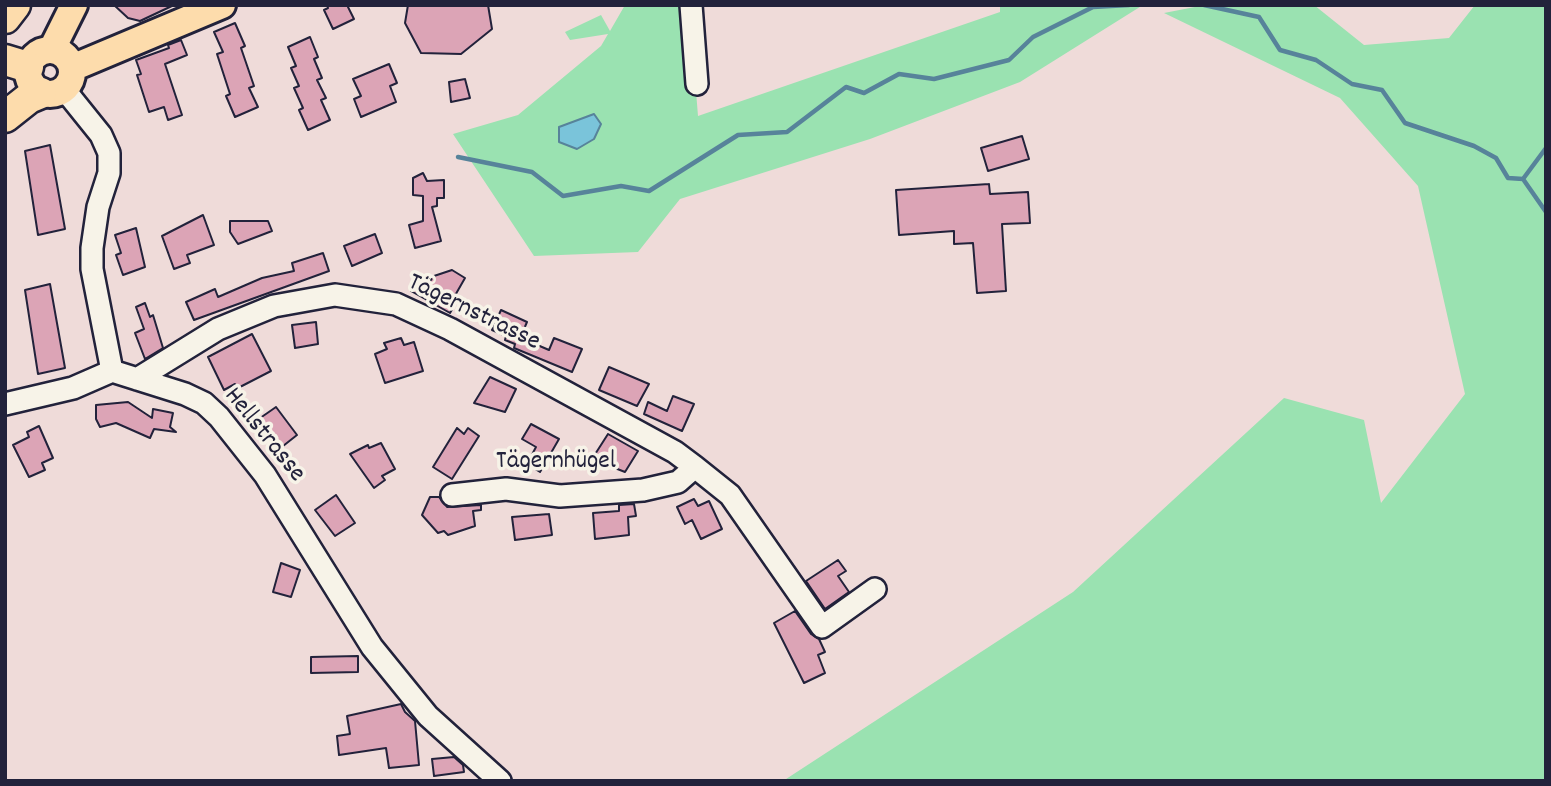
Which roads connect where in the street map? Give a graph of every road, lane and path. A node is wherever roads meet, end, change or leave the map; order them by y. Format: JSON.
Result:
{"nodes":[{"id":1,"x":15,"y":5,"type":"edge"},
{"id":2,"x":74,"y":5,"type":"edge"},
{"id":3,"x":222,"y":5,"type":"edge"},
{"id":4,"x":691,"y":5,"type":"edge"},
{"id":5,"x":5,"y":18,"type":"edge"},
{"id":6,"x":42,"y":75,"type":"edge"},
{"id":7,"x":697,"y":84,"type":"dead end"},
{"id":8,"x":5,"y":117,"type":"edge"},
{"id":9,"x":112,"y":371,"type":"junction"},
{"id":10,"x":137,"y":379,"type":"junction"},
{"id":11,"x":5,"y":404,"type":"edge"},
{"id":12,"x":695,"y":467,"type":"junction"},
{"id":13,"x":452,"y":495,"type":"dead end"},
{"id":14,"x":875,"y":589,"type":"dead end"},
{"id":15,"x":500,"y":781,"type":"edge"}],
"edges":[{"from":1,"to":5,"type":"highway"},
{"from":2,"to":6,"type":"main road"},
{"from":3,"to":6,"type":"main road"},
{"from":4,"to":7,"type":"street"},
{"from":6,"to":8,"type":"highway"},
{"from":6,"to":9,"type":"street"},
{"from":9,"to":10,"type":"street","name":"Hellstrasse"},
{"from":9,"to":11,"type":"street"},
{"from":10,"to":12,"type":"street","name":"Tägernstrasse"},
{"from":10,"to":15,"type":"street","name":"Hellstrasse"},
{"from":12,"to":13,"type":"street","name":"Tägernhügel"},
{"from":12,"to":14,"type":"street","name":"Tägernstrasse"}]}
